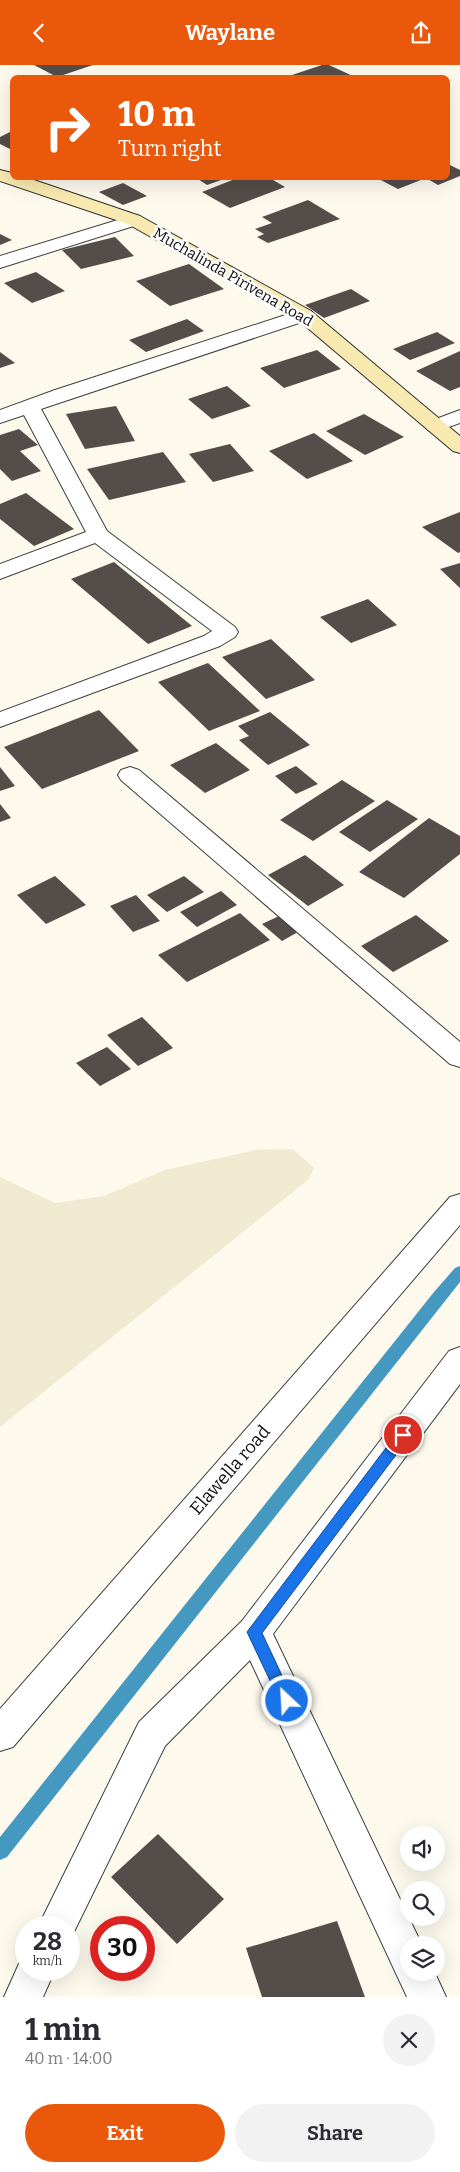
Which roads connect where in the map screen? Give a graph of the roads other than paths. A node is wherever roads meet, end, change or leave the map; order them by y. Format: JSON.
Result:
{"nodes":[{"id":1,"x":15,"y":180,"type":"edge"},
{"id":2,"x":134,"y":220,"type":"junction"},
{"id":3,"x":0,"y":262,"type":"edge"},
{"id":4,"x":304,"y":315,"type":"junction"},
{"id":5,"x":29,"y":406,"type":"junction"},
{"id":6,"x":460,"y":416,"type":"edge"},
{"id":7,"x":0,"y":417,"type":"edge"},
{"id":8,"x":435,"y":426,"type":"junction"},
{"id":9,"x":460,"y":447,"type":"edge"},
{"id":10,"x":98,"y":535,"type":"junction"},
{"id":11,"x":0,"y":572,"type":"edge"},
{"id":12,"x":0,"y":720,"type":"edge"},
{"id":13,"x":130,"y":775,"type":"dead end"},
{"id":14,"x":460,"y":1057,"type":"edge"},
{"id":15,"x":460,"y":1205,"type":"edge"},
{"id":16,"x":460,"y":1360,"type":"edge"},
{"id":17,"x":254,"y":1632,"type":"junction"},
{"id":18,"x":0,"y":1735,"type":"edge"},
{"id":19,"x":62,"y":1916,"type":"edge"},
{"id":20,"x":400,"y":1940,"type":"edge"},
{"id":21,"x":31,"y":1981,"type":"edge"},
{"id":22,"x":419,"y":1981,"type":"edge"},
{"id":23,"x":23,"y":1997,"type":"edge"},
{"id":24,"x":427,"y":1997,"type":"edge"}],
"edges":[{"from":1,"to":2,"type":"street","name":"Muchalinda Pirivena Road"},
{"from":2,"to":3,"type":"street"},
{"from":2,"to":4,"type":"street","name":"Muchalinda Pirivena Road"},
{"from":4,"to":5,"type":"street"},
{"from":4,"to":8,"type":"street","name":"Muchalinda Pirivena Road"},
{"from":5,"to":7,"type":"street"},
{"from":5,"to":10,"type":"street"},
{"from":6,"to":8,"type":"street"},
{"from":8,"to":9,"type":"street","name":"Muchalinda Pirivena Road"},
{"from":10,"to":11,"type":"street"},
{"from":10,"to":12,"type":"street"},
{"from":13,"to":14,"type":"street"},
{"from":15,"to":18,"type":"street","name":"Elawella road"},
{"from":16,"to":17,"type":"street"},
{"from":17,"to":19,"type":"street"},
{"from":17,"to":20,"type":"street"},
{"from":21,"to":23,"type":"street"},
{"from":22,"to":24,"type":"street"}]}
